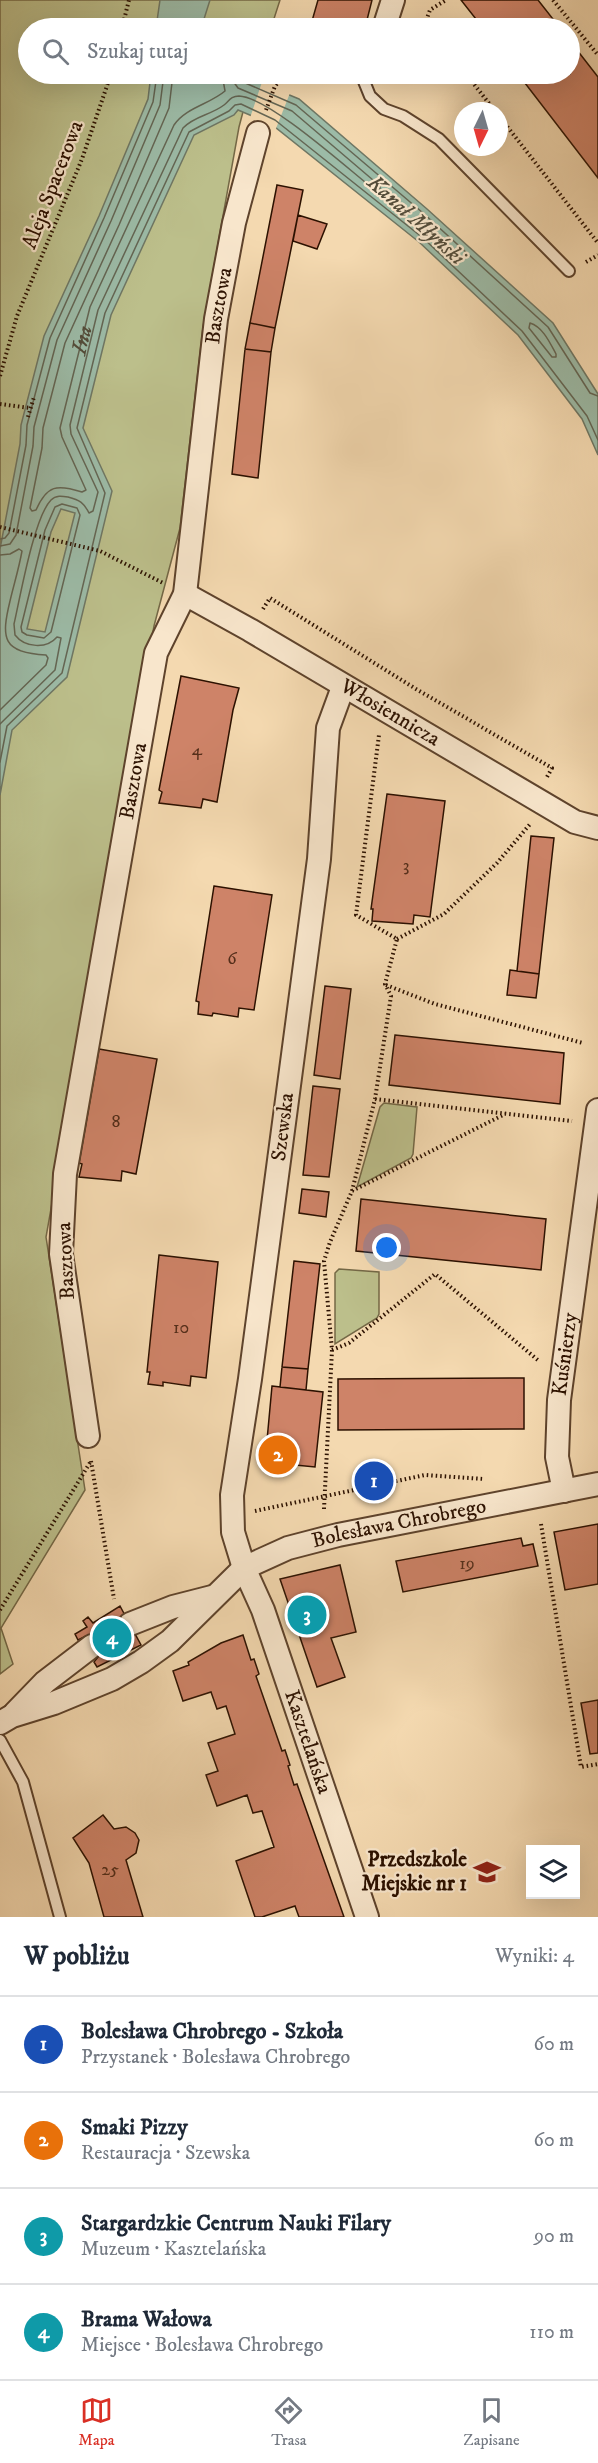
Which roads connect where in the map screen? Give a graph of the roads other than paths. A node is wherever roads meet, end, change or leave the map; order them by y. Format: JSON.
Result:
{"nodes":[{"id":1,"x":393,"y":0,"type":"edge"},
{"id":2,"x":387,"y":18,"type":"edge"},
{"id":3,"x":365,"y":84,"type":"edge"},
{"id":4,"x":258,"y":134,"type":"dead end"},
{"id":5,"x":569,"y":271,"type":"dead end"},
{"id":6,"x":185,"y":594,"type":"junction"},
{"id":7,"x":343,"y":687,"type":"junction"},
{"id":8,"x":598,"y":828,"type":"edge"},
{"id":9,"x":597,"y":1117,"type":"edge"},
{"id":10,"x":88,"y":1436,"type":"road end"},
{"id":11,"x":598,"y":1484,"type":"edge"},
{"id":12,"x":564,"y":1491,"type":"junction"},
{"id":13,"x":244,"y":1568,"type":"junction"},
{"id":14,"x":214,"y":1597,"type":"junction"},
{"id":15,"x":130,"y":1624,"type":"tunnel mouth"},
{"id":16,"x":92,"y":1646,"type":"tunnel mouth"},
{"id":17,"x":6,"y":1720,"type":"edge"},
{"id":18,"x":0,"y":1740,"type":"edge"},
{"id":19,"x":60,"y":1917,"type":"edge"},
{"id":20,"x":367,"y":1917,"type":"edge"}],
"edges":[{"from":1,"to":2,"type":"street"},
{"from":3,"to":5,"type":"lane"},
{"from":4,"to":6,"type":"street","name":"Basztowa"},
{"from":6,"to":7,"type":"street","name":"Włosiennicza"},
{"from":6,"to":10,"type":"street","name":"Basztowa"},
{"from":7,"to":8,"type":"street","name":"Włosiennicza"},
{"from":7,"to":13,"type":"street","name":"Szewska"},
{"from":9,"to":12,"type":"street","name":"Kuśnierzy"},
{"from":11,"to":12,"type":"street","name":"Bolesława Chrobrego"},
{"from":12,"to":13,"type":"street","name":"Bolesława Chrobrego"},
{"from":13,"to":14,"type":"street","name":"Bolesława Chrobrego"},
{"from":13,"to":20,"type":"street","name":"Kasztelańska"},
{"from":14,"to":15,"type":"street"},
{"from":14,"to":17,"type":"street","name":"Bolesława Chrobrego"},
{"from":16,"to":17,"type":"street","name":"Bolesława Chrobrego"},
{"from":18,"to":19,"type":"lane"}]}
